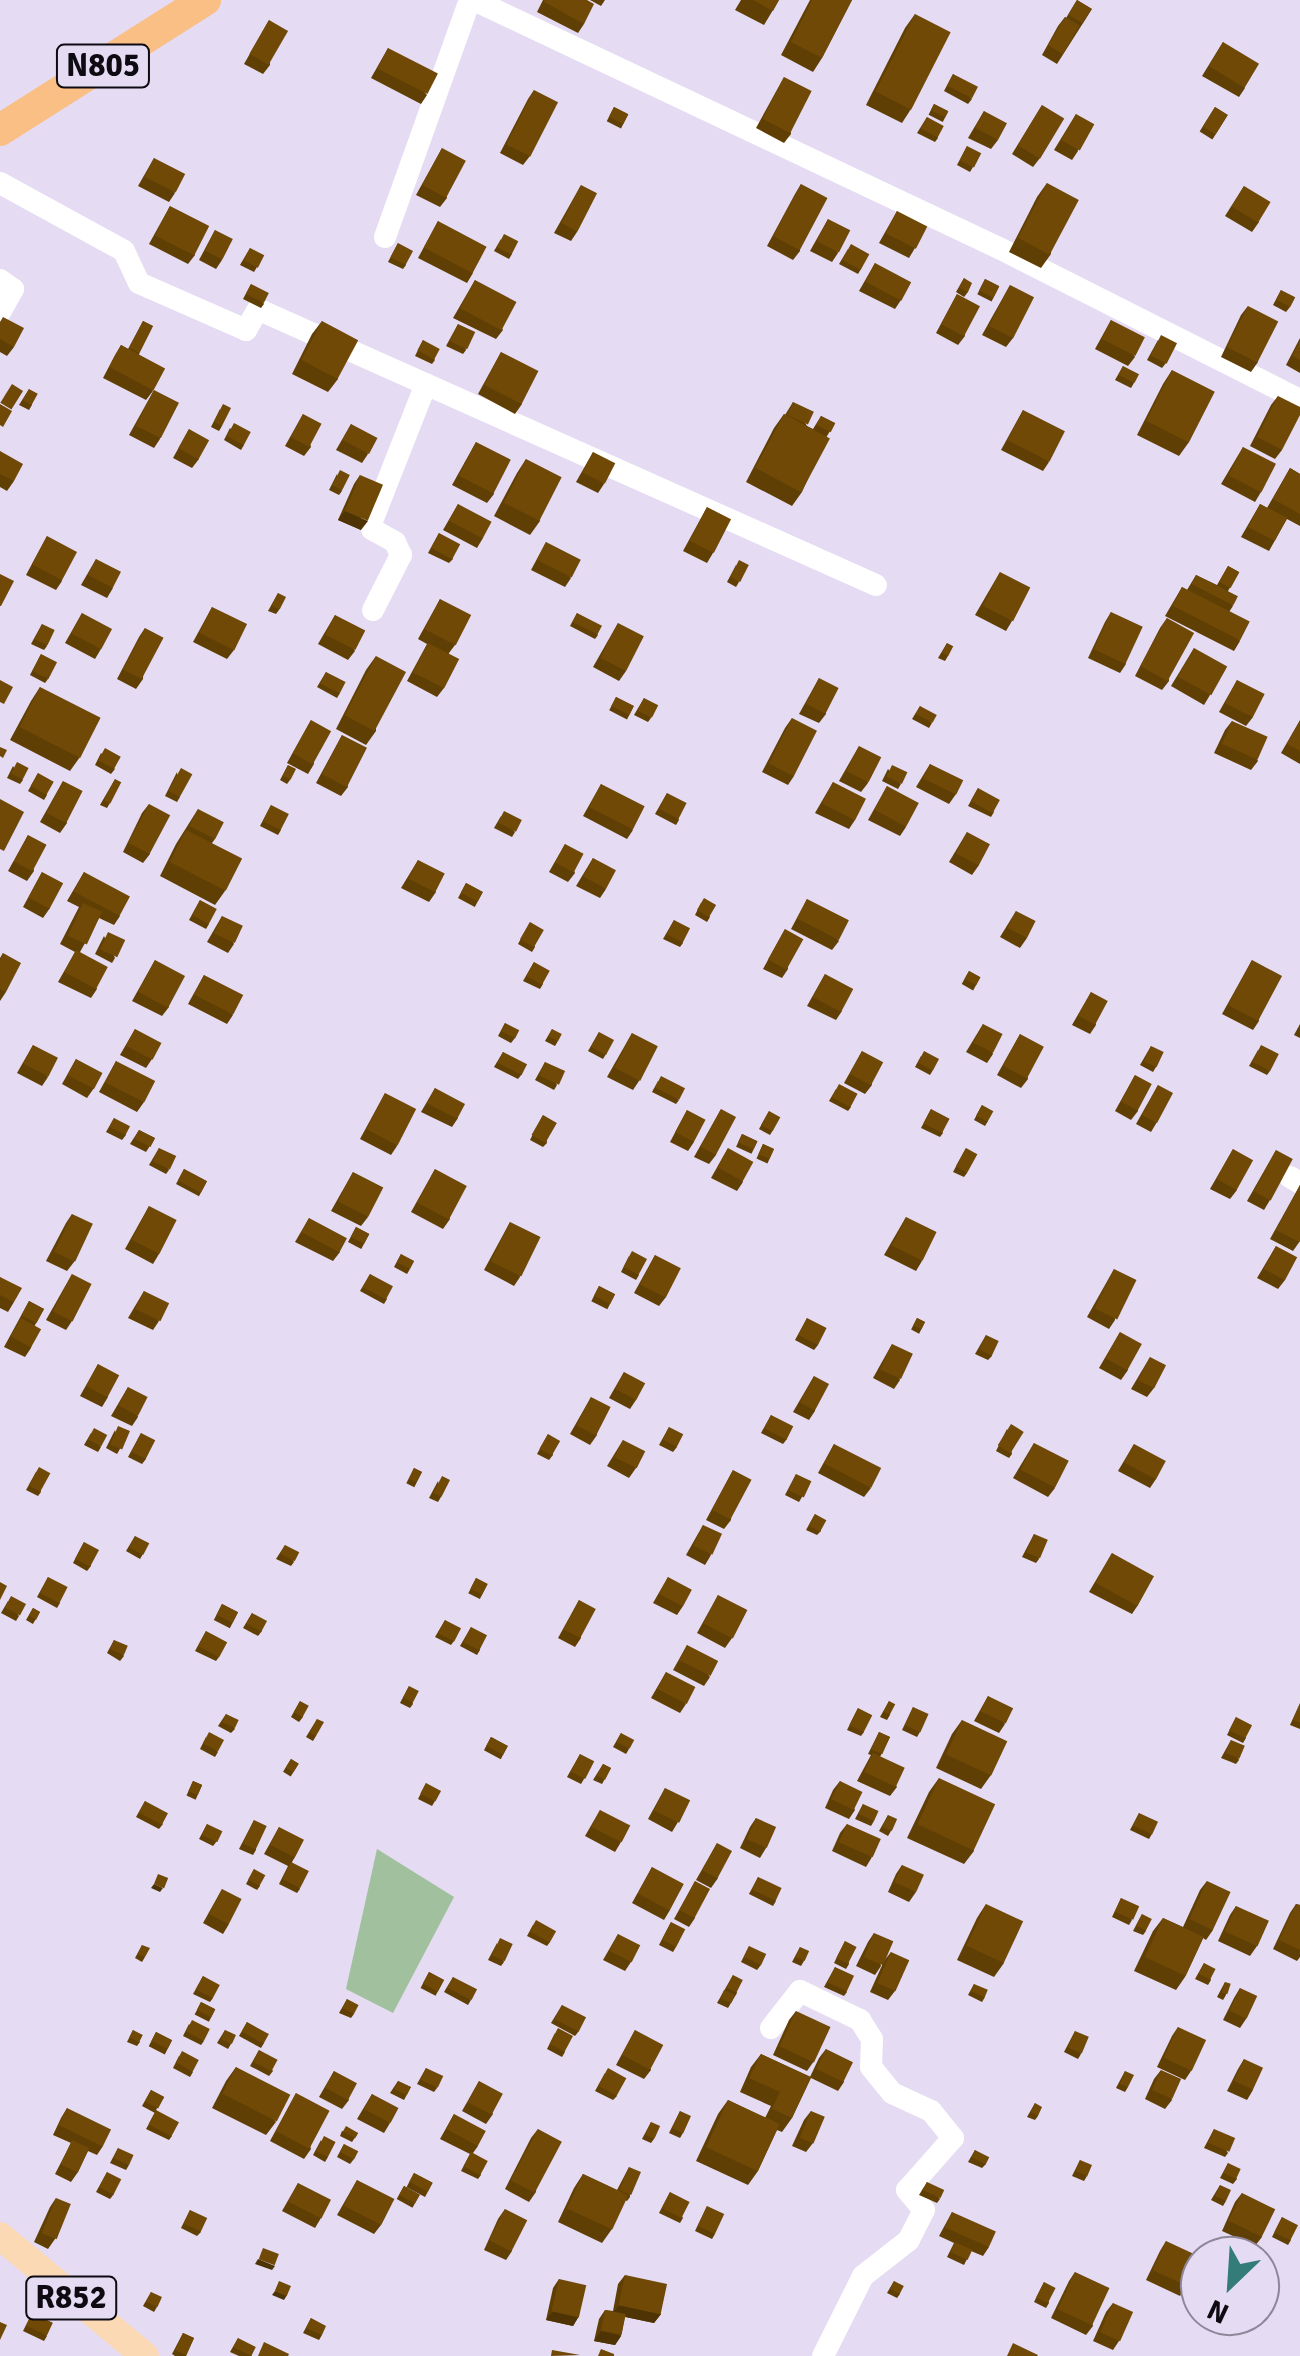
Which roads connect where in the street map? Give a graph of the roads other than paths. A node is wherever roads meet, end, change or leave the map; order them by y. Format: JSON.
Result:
{"nodes":[{"id":1,"x":205,"y":0,"type":"edge"},
{"id":2,"x":472,"y":0,"type":"edge"},
{"id":3,"x":0,"y":130,"type":"edge"},
{"id":4,"x":0,"y":183,"type":"edge"},
{"id":5,"x":384,"y":237,"type":"dead end"},
{"id":6,"x":0,"y":280,"type":"edge"},
{"id":7,"x":0,"y":312,"type":"edge"},
{"id":8,"x":426,"y":384,"type":"junction"},
{"id":9,"x":1300,"y":400,"type":"edge"},
{"id":10,"x":876,"y":585,"type":"dead end"},
{"id":11,"x":374,"y":610,"type":"dead end"},
{"id":12,"x":771,"y":2028,"type":"dead end"},
{"id":13,"x":0,"y":2236,"type":"edge"},
{"id":14,"x":145,"y":2356,"type":"edge"},
{"id":15,"x":823,"y":2356,"type":"edge"}],
"edges":[{"from":1,"to":3,"type":"highway","number":"N805"},
{"from":2,"to":5,"type":"street"},
{"from":2,"to":9,"type":"street"},
{"from":4,"to":8,"type":"street"},
{"from":6,"to":7,"type":"street"},
{"from":8,"to":10,"type":"street"},
{"from":8,"to":11,"type":"street"},
{"from":12,"to":15,"type":"street"},
{"from":13,"to":14,"type":"main road","number":"R852"}]}
